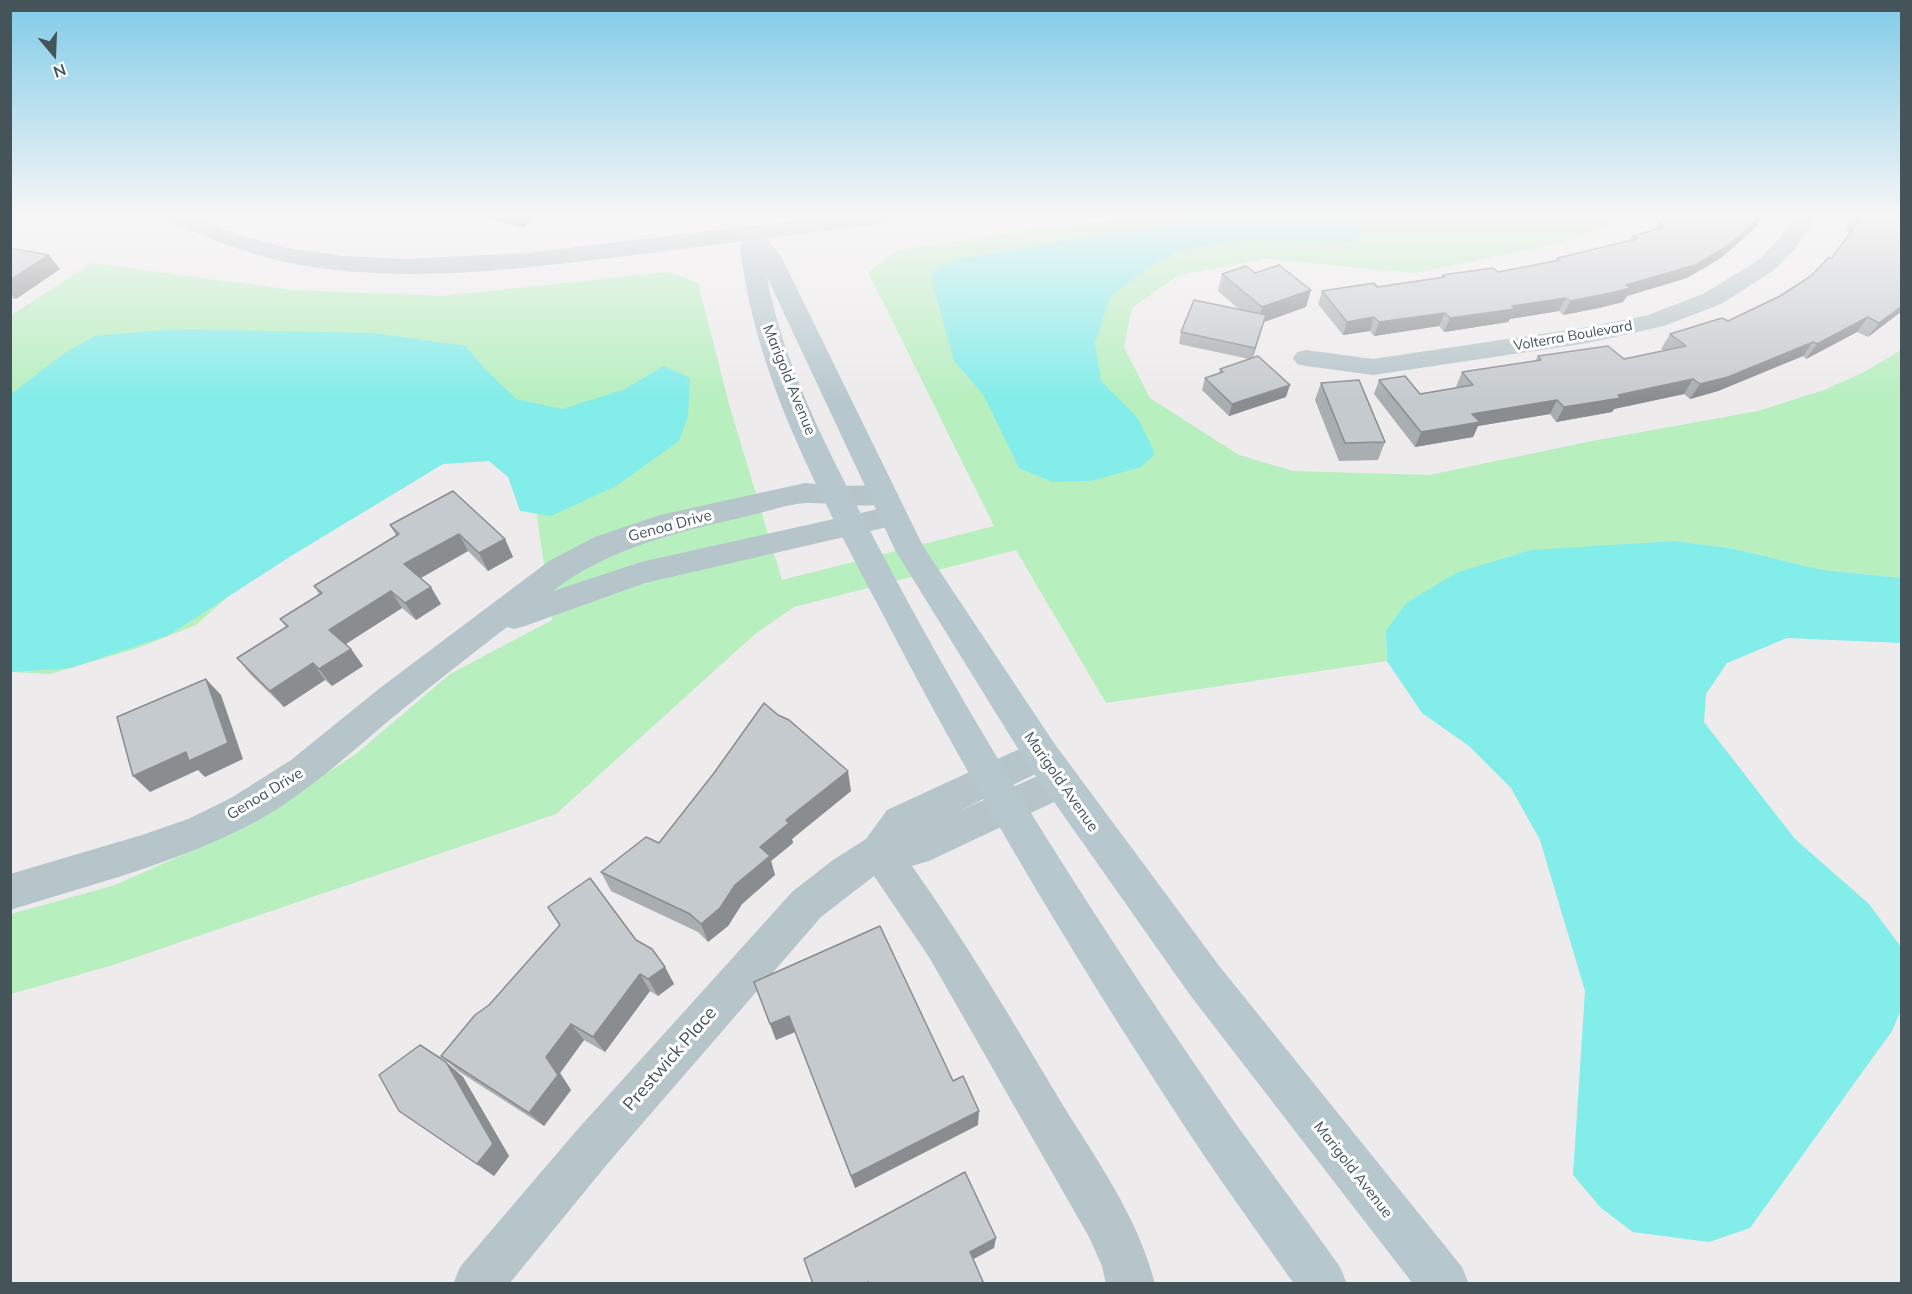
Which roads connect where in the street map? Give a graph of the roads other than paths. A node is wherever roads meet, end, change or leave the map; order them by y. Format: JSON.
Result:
{"nodes":[{"id":1,"x":757,"y":277,"type":"edge"},
{"id":2,"x":779,"y":277,"type":"edge"},
{"id":3,"x":1747,"y":277,"type":"edge"},
{"id":4,"x":1306,"y":358,"type":"dead end"},
{"id":5,"x":837,"y":496,"type":"junction"},
{"id":6,"x":887,"y":506,"type":"junction"},
{"id":7,"x":852,"y":526,"type":"junction"},
{"id":8,"x":484,"y":628,"type":"junction"},
{"id":9,"x":1051,"y":768,"type":"junction"},
{"id":10,"x":998,"y":792,"type":"junction"},
{"id":11,"x":879,"y":851,"type":"junction"},
{"id":12,"x":10,"y":892,"type":"edge"},
{"id":13,"x":477,"y":1284,"type":"edge"},
{"id":14,"x":1131,"y":1284,"type":"edge"},
{"id":15,"x":1323,"y":1284,"type":"edge"},
{"id":16,"x":1445,"y":1284,"type":"edge"}],
"edges":[{"from":1,"to":5,"type":"main road","name":"Marigold Avenue"},
{"from":2,"to":6,"type":"main road","name":"Marigold Avenue"},
{"from":3,"to":4,"type":"street","name":"Volterra Boulevard"},
{"from":5,"to":6,"type":"street","name":"Genoa Drive"},
{"from":5,"to":7,"type":"main road","name":"Marigold Avenue"},
{"from":5,"to":8,"type":"street","name":"Genoa Drive"},
{"from":6,"to":7,"type":"street","name":"Genoa Drive"},
{"from":6,"to":9,"type":"main road","name":"Marigold Avenue"},
{"from":7,"to":8,"type":"street","name":"Genoa Drive"},
{"from":7,"to":10,"type":"main road","name":"Marigold Avenue"},
{"from":8,"to":12,"type":"street","name":"Genoa Drive"},
{"from":9,"to":10,"type":"street"},
{"from":9,"to":16,"type":"main road","name":"Marigold Avenue"},
{"from":10,"to":11,"type":"street"},
{"from":10,"to":15,"type":"main road","name":"Marigold Avenue"},
{"from":11,"to":13,"type":"street","name":"Prestwick Place"},
{"from":11,"to":14,"type":"street"}]}
